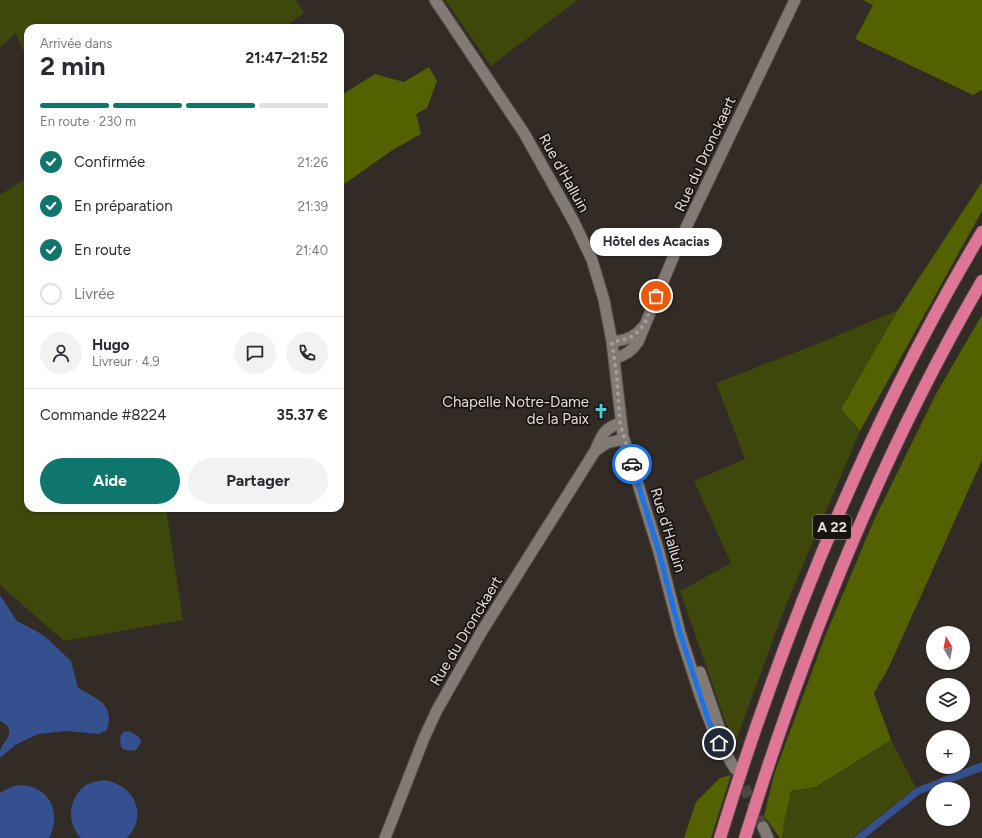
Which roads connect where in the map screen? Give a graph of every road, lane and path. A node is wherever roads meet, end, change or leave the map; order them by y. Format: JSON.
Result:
{"nodes":[{"id":1,"x":435,"y":0,"type":"edge"},
{"id":2,"x":795,"y":0,"type":"edge"},
{"id":3,"x":982,"y":232,"type":"edge"},
{"id":4,"x":982,"y":281,"type":"edge"},
{"id":5,"x":645,"y":322,"type":"junction"},
{"id":6,"x":612,"y":342,"type":"junction"},
{"id":7,"x":615,"y":358,"type":"junction"},
{"id":8,"x":620,"y":423,"type":"junction"},
{"id":9,"x":624,"y":439,"type":"junction"},
{"id":10,"x":595,"y":451,"type":"junction"},
{"id":11,"x":671,"y":592,"type":"junction"},
{"id":12,"x":763,"y":828,"type":"tunnel mouth"},
{"id":13,"x":385,"y":838,"type":"edge"},
{"id":14,"x":720,"y":838,"type":"edge"},
{"id":15,"x":746,"y":838,"type":"edge"},
{"id":16,"x":768,"y":838,"type":"edge"}],
"edges":[{"from":1,"to":6,"type":"main road","name":"Rue d'Halluin"},
{"from":2,"to":5,"type":"main road","name":"Rue du Dronckaert"},
{"from":3,"to":14,"type":"highway","number":"A 22"},
{"from":4,"to":15,"type":"highway","number":"A 22"},
{"from":5,"to":6,"type":"main road","name":"Rue du Dronckaert"},
{"from":5,"to":7,"type":"main road","name":"Rue du Dronckaert"},
{"from":6,"to":7,"type":"main road","name":"Rue d'Halluin"},
{"from":7,"to":8,"type":"main road","name":"Rue d'Halluin"},
{"from":8,"to":9,"type":"main road","name":"Rue d'Halluin"},
{"from":8,"to":10,"type":"main road","name":"Rue du Dronckaert"},
{"from":9,"to":10,"type":"main road","name":"Rue du Dronckaert"},
{"from":9,"to":11,"type":"main road","name":"Rue d'Halluin"},
{"from":10,"to":13,"type":"main road","name":"Rue du Dronckaert"},
{"from":11,"to":11,"type":"main road","name":"Rue d'Halluin"},
{"from":12,"to":16,"type":"main road"}]}
